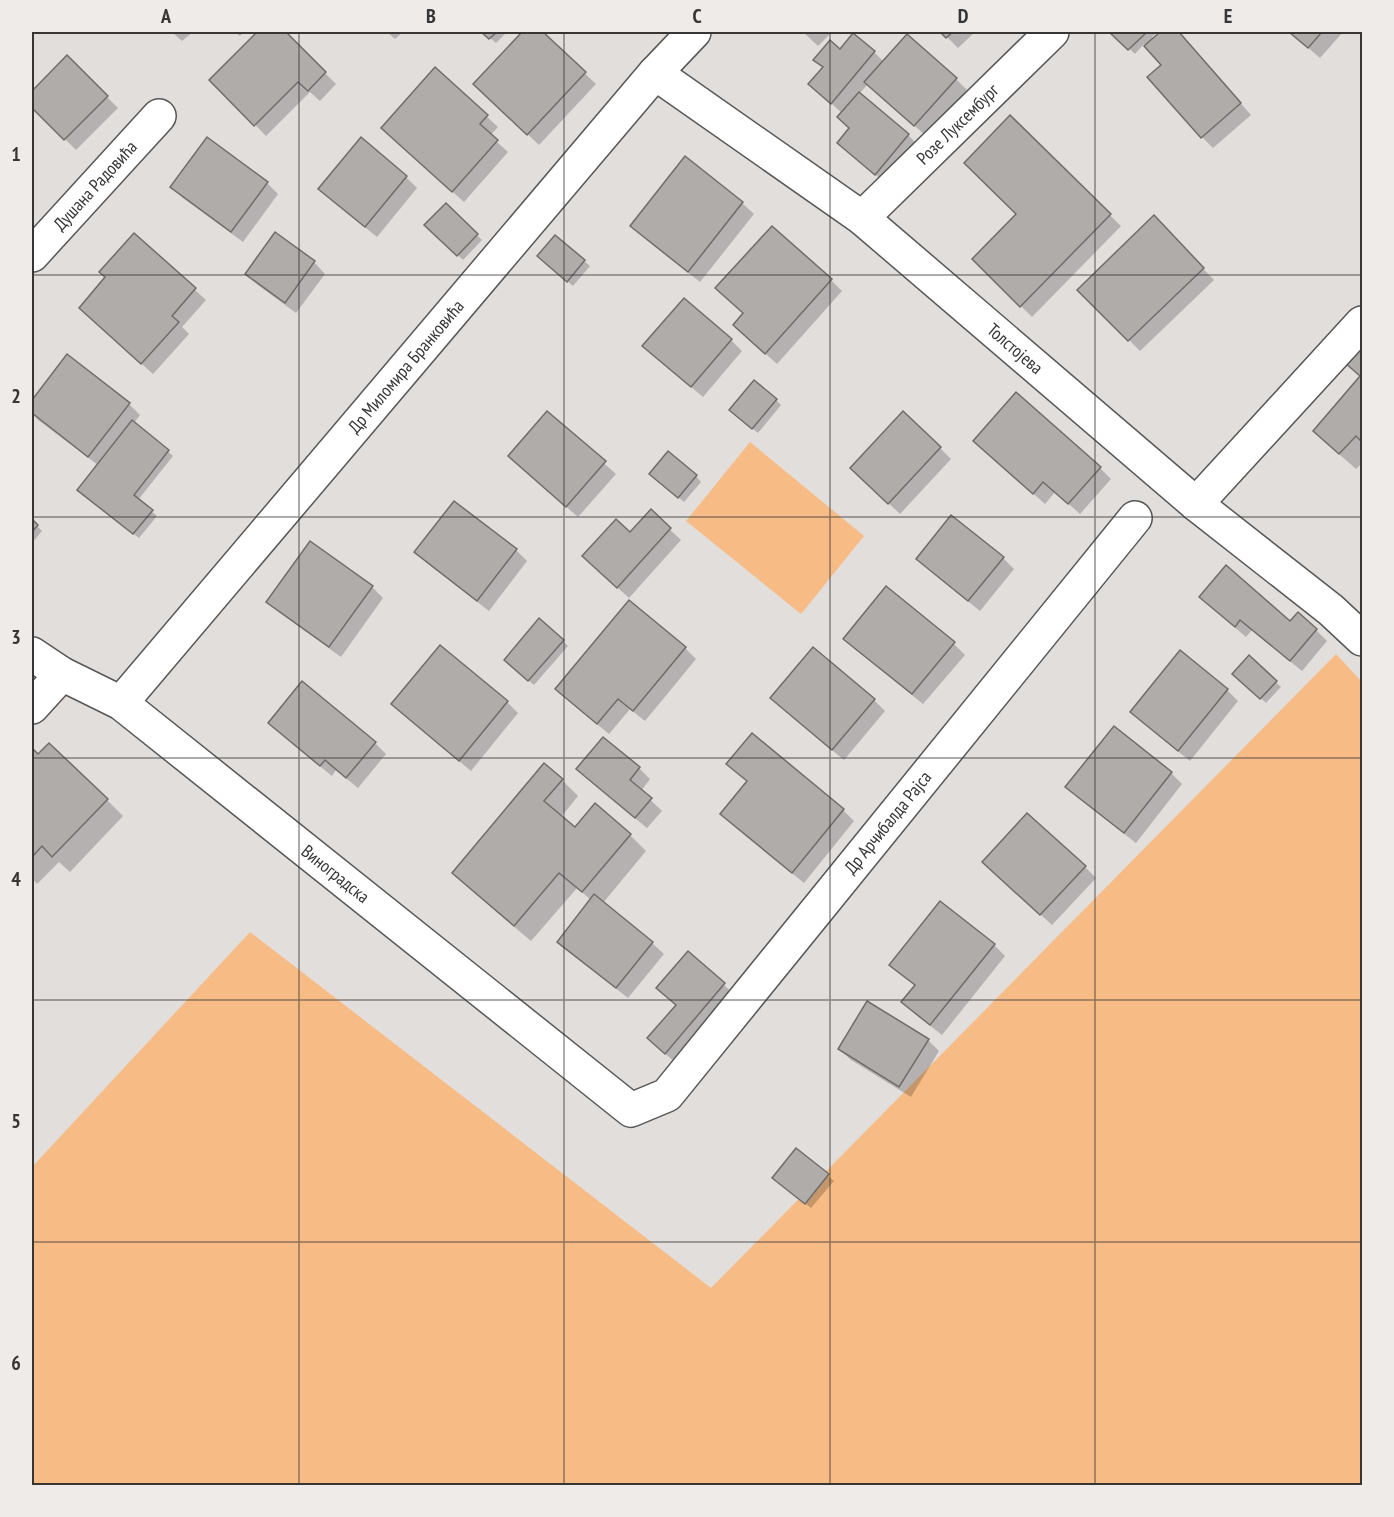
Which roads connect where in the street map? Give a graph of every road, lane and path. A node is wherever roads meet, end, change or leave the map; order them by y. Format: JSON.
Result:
{"nodes":[{"id":1,"x":694,"y":32,"type":"edge"},
{"id":2,"x":1052,"y":32,"type":"edge"},
{"id":3,"x":655,"y":73,"type":"junction"},
{"id":4,"x":159,"y":116,"type":"dead end"},
{"id":5,"x":862,"y":218,"type":"junction"},
{"id":6,"x":32,"y":255,"type":"edge"},
{"id":7,"x":1362,"y":323,"type":"edge"},
{"id":8,"x":1196,"y":504,"type":"junction"},
{"id":9,"x":1135,"y":518,"type":"dead end"},
{"id":10,"x":1362,"y":639,"type":"edge"},
{"id":11,"x":32,"y":654,"type":"edge"},
{"id":12,"x":62,"y":674,"type":"junction"},
{"id":13,"x":121,"y":703,"type":"junction"},
{"id":14,"x":32,"y":707,"type":"edge"},
{"id":15,"x":631,"y":1110,"type":"joint"}],
"edges":[{"from":1,"to":3,"type":"street","name":"Др Миломира Бранковића"},
{"from":2,"to":5,"type":"street","name":"Розе Луксембург"},
{"from":3,"to":5,"type":"street","name":"Толстојева"},
{"from":3,"to":13,"type":"street","name":"Др Миломира Бранковића"},
{"from":4,"to":6,"type":"street","name":"Душана Радовића"},
{"from":5,"to":8,"type":"street","name":"Толстојева"},
{"from":7,"to":8,"type":"street"},
{"from":8,"to":10,"type":"street","name":"Толстојева"},
{"from":9,"to":15,"type":"street","name":"Др Арчибалда Рајса"},
{"from":11,"to":12,"type":"street","name":"Виноградска"},
{"from":12,"to":13,"type":"street","name":"Виноградска"},
{"from":12,"to":14,"type":"street"},
{"from":13,"to":15,"type":"street","name":"Виноградска"}]}
